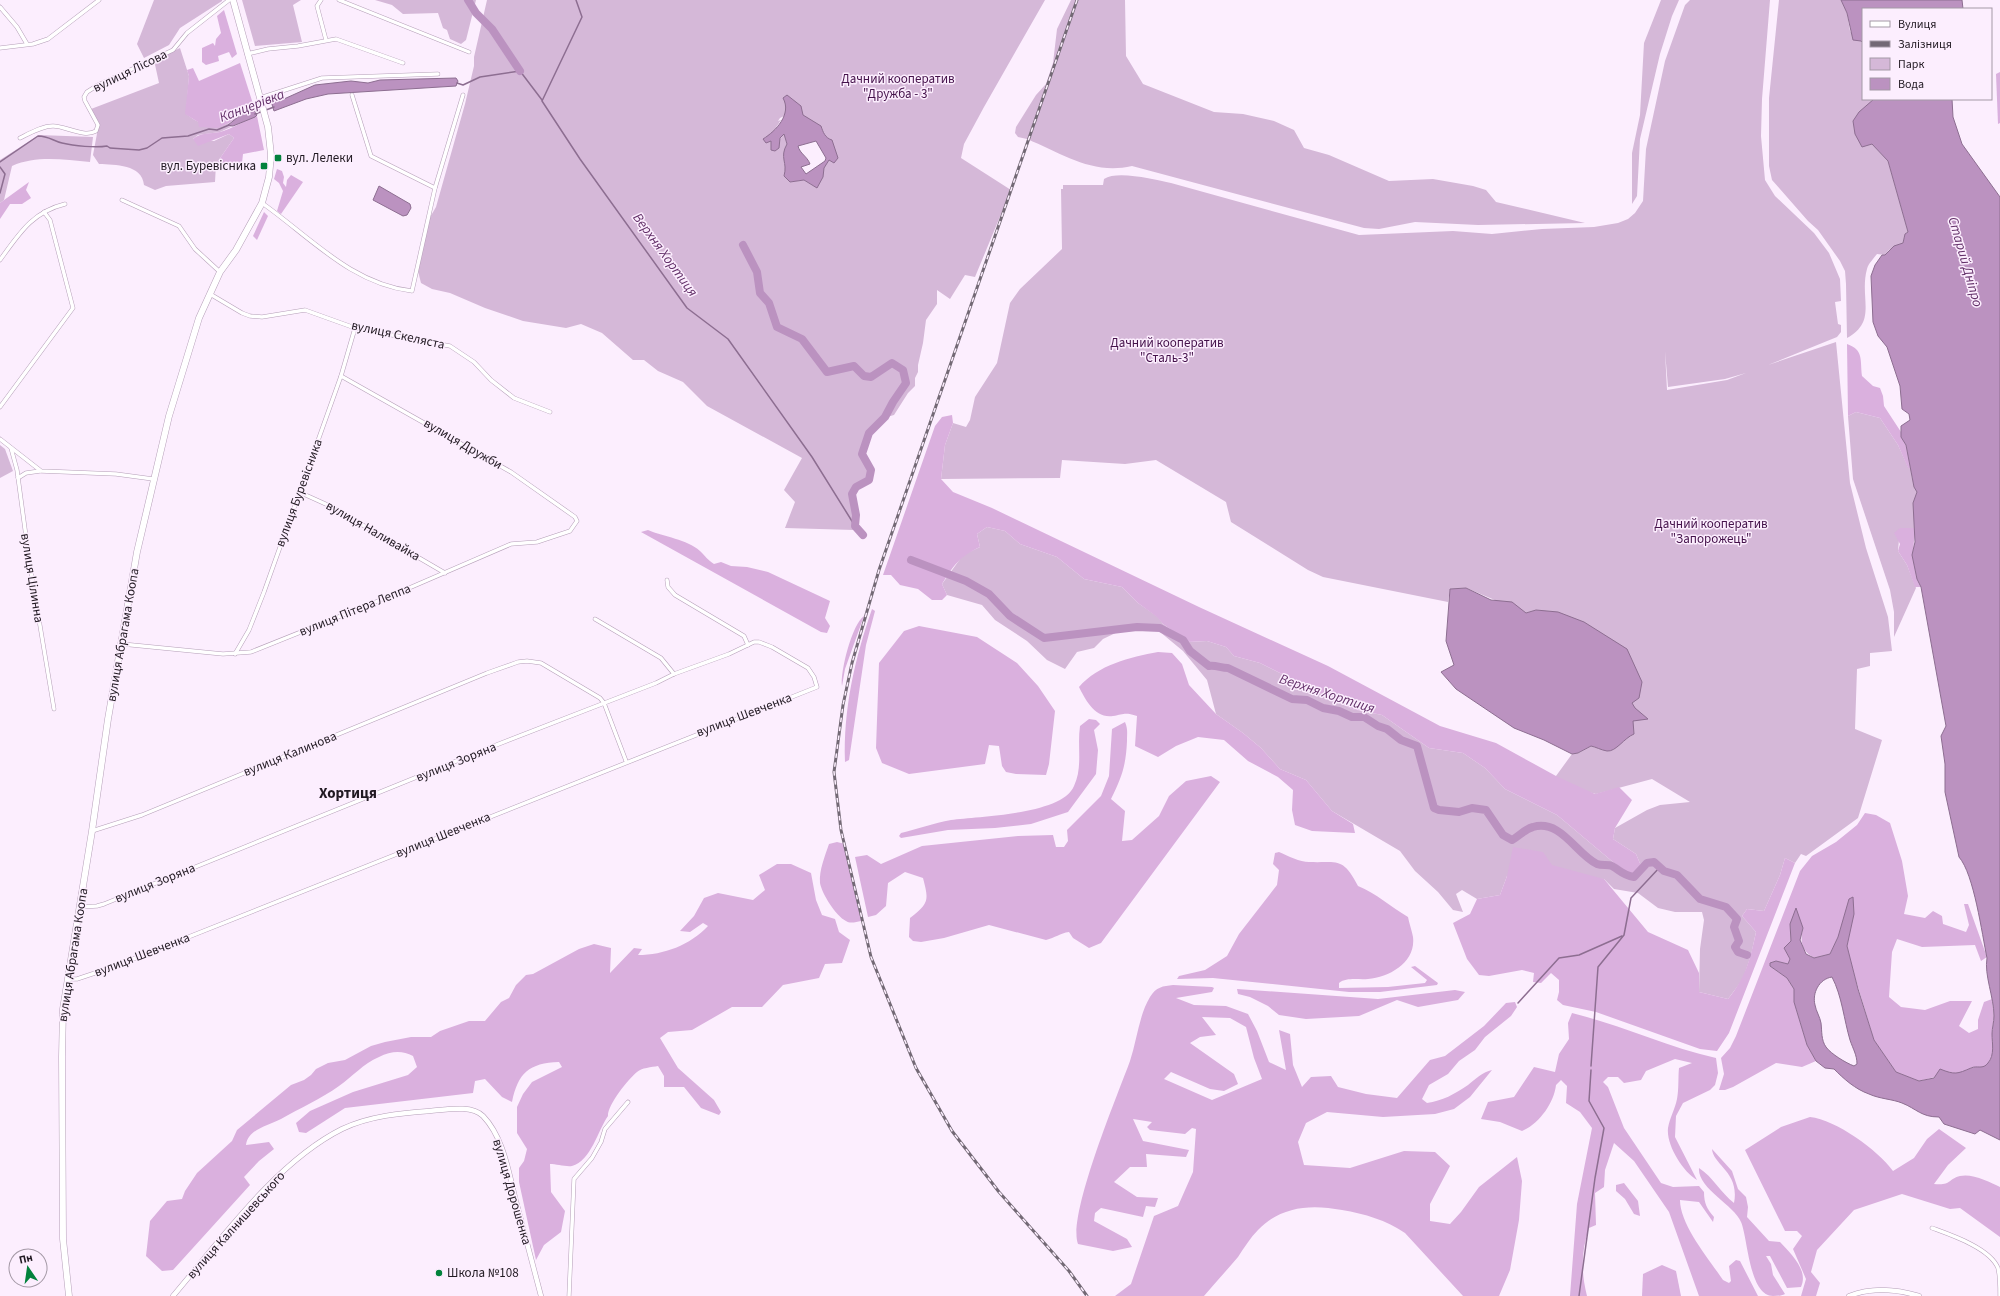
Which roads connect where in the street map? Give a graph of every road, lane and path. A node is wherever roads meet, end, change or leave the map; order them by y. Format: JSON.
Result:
{"nodes":[{"id":1,"x":99,"y":0,"type":"edge"},
{"id":2,"x":229,"y":0,"type":"edge"},
{"id":3,"x":233,"y":0,"type":"edge"},
{"id":4,"x":321,"y":0,"type":"edge"},
{"id":5,"x":339,"y":0,"type":"edge"},
{"id":6,"x":0,"y":7,"type":"edge"},
{"id":7,"x":326,"y":40,"type":"junction"},
{"id":8,"x":27,"y":44,"type":"junction"},
{"id":9,"x":0,"y":48,"type":"edge"},
{"id":10,"x":469,"y":52,"type":"dead end"},
{"id":11,"x":248,"y":54,"type":"junction"},
{"id":12,"x":403,"y":64,"type":"dead end"},
{"id":13,"x":438,"y":74,"type":"dead end"},
{"id":14,"x":352,"y":95,"type":"dead end"},
{"id":15,"x":463,"y":95,"type":"dead end"},
{"id":16,"x":260,"y":98,"type":"junction"},
{"id":17,"x":20,"y":138,"type":"dead end"},
{"id":18,"x":435,"y":188,"type":"junction"},
{"id":19,"x":122,"y":200,"type":"dead end"},
{"id":20,"x":262,"y":203,"type":"junction"},
{"id":21,"x":65,"y":204,"type":"dead end"},
{"id":22,"x":44,"y":212,"type":"junction"},
{"id":23,"x":0,"y":260,"type":"edge"},
{"id":24,"x":220,"y":272,"type":"junction"},
{"id":25,"x":208,"y":294,"type":"junction"},
{"id":26,"x":355,"y":328,"type":"junction"},
{"id":27,"x":342,"y":376,"type":"junction"},
{"id":28,"x":0,"y":407,"type":"edge"},
{"id":29,"x":550,"y":412,"type":"dead end"},
{"id":30,"x":0,"y":439,"type":"edge"},
{"id":31,"x":11,"y":448,"type":"junction"},
{"id":32,"x":41,"y":471,"type":"junction"},
{"id":33,"x":18,"y":478,"type":"junction"},
{"id":34,"x":153,"y":479,"type":"junction"},
{"id":35,"x":299,"y":492,"type":"junction"},
{"id":36,"x":577,"y":522,"type":"joint"},
{"id":37,"x":445,"y":573,"type":"junction"},
{"id":38,"x":667,"y":580,"type":"dead end"},
{"id":39,"x":595,"y":619,"type":"dead end"},
{"id":40,"x":122,"y":644,"type":"junction"},
{"id":41,"x":748,"y":645,"type":"junction"},
{"id":42,"x":235,"y":654,"type":"junction"},
{"id":43,"x":674,"y":674,"type":"junction"},
{"id":44,"x":816,"y":687,"type":"joint"},
{"id":45,"x":604,"y":703,"type":"junction"},
{"id":46,"x":54,"y":709,"type":"dead end"},
{"id":47,"x":626,"y":761,"type":"junction"},
{"id":48,"x":92,"y":831,"type":"junction"},
{"id":49,"x":80,"y":907,"type":"junction"},
{"id":50,"x":68,"y":979,"type":"junction"},
{"id":51,"x":628,"y":1102,"type":"dead end"},
{"id":52,"x":342,"y":1129,"type":"joint"},
{"id":53,"x":1932,"y":1228,"type":"dead end"},
{"id":54,"x":69,"y":1296,"type":"edge"},
{"id":55,"x":173,"y":1296,"type":"edge"},
{"id":56,"x":541,"y":1296,"type":"edge"},
{"id":57,"x":569,"y":1296,"type":"edge"},
{"id":58,"x":1849,"y":1296,"type":"edge"},
{"id":59,"x":1919,"y":1296,"type":"edge"},
{"id":60,"x":2000,"y":1296,"type":"edge"}],
"edges":[{"from":1,"to":8,"type":"street"},
{"from":2,"to":17,"type":"street","name":"вулиця Лісова"},
{"from":3,"to":11,"type":"main road","name":"вулиця Абрагама Коопа"},
{"from":4,"to":7,"type":"street"},
{"from":5,"to":10,"type":"street"},
{"from":6,"to":8,"type":"street"},
{"from":7,"to":11,"type":"street"},
{"from":7,"to":12,"type":"street"},
{"from":8,"to":9,"type":"street"},
{"from":11,"to":16,"type":"main road","name":"вулиця Абрагама Коопа"},
{"from":13,"to":16,"type":"street"},
{"from":14,"to":18,"type":"street"},
{"from":15,"to":18,"type":"street"},
{"from":16,"to":20,"type":"main road","name":"вулиця Абрагама Коопа"},
{"from":18,"to":20,"type":"street"},
{"from":19,"to":24,"type":"street"},
{"from":20,"to":24,"type":"main road","name":"вулиця Абрагама Коопа"},
{"from":21,"to":22,"type":"street"},
{"from":22,"to":23,"type":"street"},
{"from":22,"to":28,"type":"street"},
{"from":24,"to":25,"type":"main road","name":"вулиця Абрагама Коопа"},
{"from":25,"to":26,"type":"street","name":"вулиця Скеляста"},
{"from":25,"to":34,"type":"main road","name":"вулиця Абрагама Коопа"},
{"from":26,"to":27,"type":"street","name":"вулиця Буревісника"},
{"from":26,"to":29,"type":"street","name":"вулиця Скеляста"},
{"from":27,"to":35,"type":"street","name":"вулиця Буревісника"},
{"from":27,"to":36,"type":"street","name":"вулиця Дружби"},
{"from":30,"to":31,"type":"street"},
{"from":31,"to":32,"type":"street"},
{"from":31,"to":33,"type":"street","name":"вулиця Цілинна"},
{"from":32,"to":33,"type":"street"},
{"from":32,"to":34,"type":"street"},
{"from":33,"to":46,"type":"street","name":"вулиця Цілинна"},
{"from":34,"to":40,"type":"main road","name":"вулиця Абрагама Коопа"},
{"from":35,"to":37,"type":"street","name":"вулиця Наливайка"},
{"from":35,"to":42,"type":"street","name":"вулиця Буревісника"},
{"from":36,"to":37,"type":"street","name":"вулиця Пітера Леппа"},
{"from":37,"to":42,"type":"street","name":"вулиця Пітера Леппа"},
{"from":38,"to":41,"type":"street"},
{"from":39,"to":43,"type":"street"},
{"from":40,"to":42,"type":"street","name":"вулиця Пітера Леппа"},
{"from":40,"to":48,"type":"main road","name":"вулиця Абрагама Коопа"},
{"from":41,"to":43,"type":"street","name":"вулиця Зоряна"},
{"from":41,"to":44,"type":"street","name":"вулиця Зоряна"},
{"from":43,"to":45,"type":"street","name":"вулиця Зоряна"},
{"from":44,"to":47,"type":"street","name":"вулиця Шевченка"},
{"from":45,"to":47,"type":"street"},
{"from":45,"to":48,"type":"street","name":"вулиця Калинова"},
{"from":45,"to":49,"type":"street","name":"вулиця Зоряна"},
{"from":47,"to":50,"type":"street","name":"вулиця Шевченка"},
{"from":48,"to":49,"type":"main road","name":"вулиця Абрагама Коопа"},
{"from":49,"to":50,"type":"main road","name":"вулиця Абрагама Коопа"},
{"from":50,"to":54,"type":"main road","name":"вулиця Абрагама Коопа"},
{"from":51,"to":57,"type":"street"},
{"from":52,"to":55,"type":"street","name":"вулиця Калнишевського"},
{"from":52,"to":56,"type":"street","name":"вулиця Дорошенка"},
{"from":53,"to":60,"type":"street"},
{"from":58,"to":59,"type":"street"}]}
